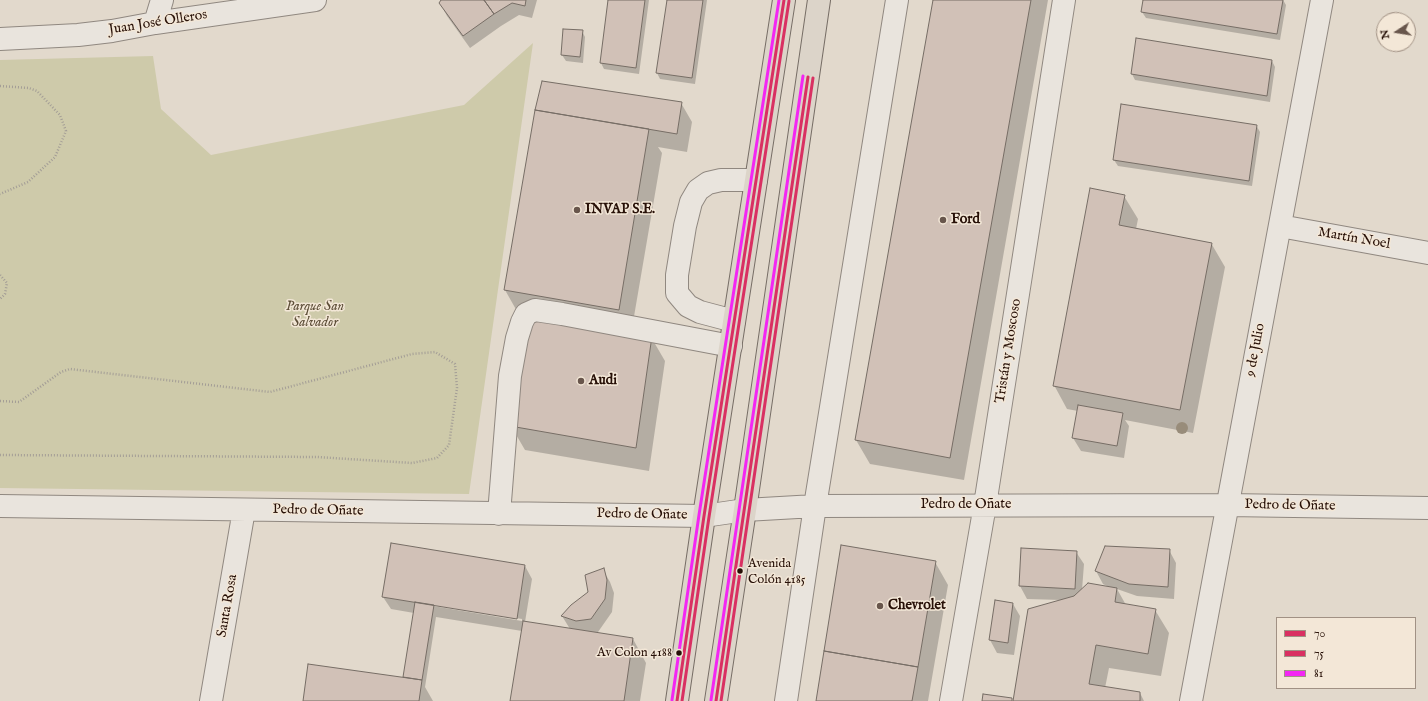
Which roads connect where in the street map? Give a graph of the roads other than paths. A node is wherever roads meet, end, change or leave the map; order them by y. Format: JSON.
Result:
{"nodes":[{"id":1,"x":162,"y":0,"type":"edge"},
{"id":2,"x":315,"y":0,"type":"edge"},
{"id":3,"x":784,"y":0,"type":"edge"},
{"id":4,"x":819,"y":0,"type":"edge"},
{"id":5,"x":897,"y":0,"type":"edge"},
{"id":6,"x":1064,"y":0,"type":"edge"},
{"id":7,"x":1322,"y":0,"type":"edge"},
{"id":8,"x":156,"y":23,"type":"junction"},
{"id":9,"x":0,"y":39,"type":"edge"},
{"id":10,"x":756,"y":180,"type":"junction"},
{"id":11,"x":1280,"y":226,"type":"junction"},
{"id":12,"x":1428,"y":253,"type":"edge"},
{"id":13,"x":734,"y":321,"type":"junction"},
{"id":14,"x":731,"y":346,"type":"junction"},
{"id":15,"x":985,"y":505,"type":"junction"},
{"id":16,"x":1227,"y":505,"type":"junction"},
{"id":17,"x":0,"y":506,"type":"edge"},
{"id":18,"x":815,"y":506,"type":"junction"},
{"id":19,"x":1428,"y":508,"type":"edge"},
{"id":20,"x":244,"y":510,"type":"junction"},
{"id":21,"x":745,"y":510,"type":"junction"},
{"id":22,"x":499,"y":514,"type":"junction"},
{"id":23,"x":704,"y":516,"type":"junction"},
{"id":24,"x":212,"y":701,"type":"edge"},
{"id":25,"x":677,"y":701,"type":"edge"},
{"id":26,"x":716,"y":701,"type":"edge"},
{"id":27,"x":786,"y":701,"type":"edge"},
{"id":28,"x":950,"y":701,"type":"edge"},
{"id":29,"x":1191,"y":701,"type":"edge"}],
"edges":[{"from":1,"to":8,"type":"street"},
{"from":2,"to":8,"type":"street","name":"Juan José Olleros"},
{"from":3,"to":10,"type":"main road"},
{"from":4,"to":21,"type":"main road"},
{"from":5,"to":18,"type":"street"},
{"from":6,"to":15,"type":"street","name":"Tristán y Moscoso"},
{"from":7,"to":11,"type":"street","name":"9 de Julio"},
{"from":8,"to":9,"type":"street","name":"Juan José Olleros"},
{"from":10,"to":13,"type":"main road"},
{"from":10,"to":13,"type":"street"},
{"from":11,"to":12,"type":"street","name":"Martín Noel"},
{"from":11,"to":16,"type":"street","name":"9 de Julio"},
{"from":13,"to":14,"type":"main road"},
{"from":14,"to":22,"type":"street"},
{"from":14,"to":23,"type":"main road"},
{"from":15,"to":16,"type":"street","name":"Pedro de Oñate"},
{"from":15,"to":18,"type":"street","name":"Pedro de Oñate"},
{"from":15,"to":28,"type":"street","name":"Tristán y Moscoso"},
{"from":16,"to":19,"type":"street","name":"Pedro de Oñate"},
{"from":16,"to":29,"type":"street","name":"9 de Julio"},
{"from":17,"to":20,"type":"street","name":"Pedro de Oñate"},
{"from":18,"to":21,"type":"street","name":"Pedro de Oñate"},
{"from":18,"to":27,"type":"street"},
{"from":20,"to":22,"type":"street","name":"Pedro de Oñate"},
{"from":20,"to":24,"type":"street","name":"Santa Rosa"},
{"from":21,"to":23,"type":"street","name":"Pedro de Oñate"},
{"from":21,"to":26,"type":"main road"},
{"from":22,"to":23,"type":"street","name":"Pedro de Oñate"},
{"from":23,"to":25,"type":"main road"}]}
